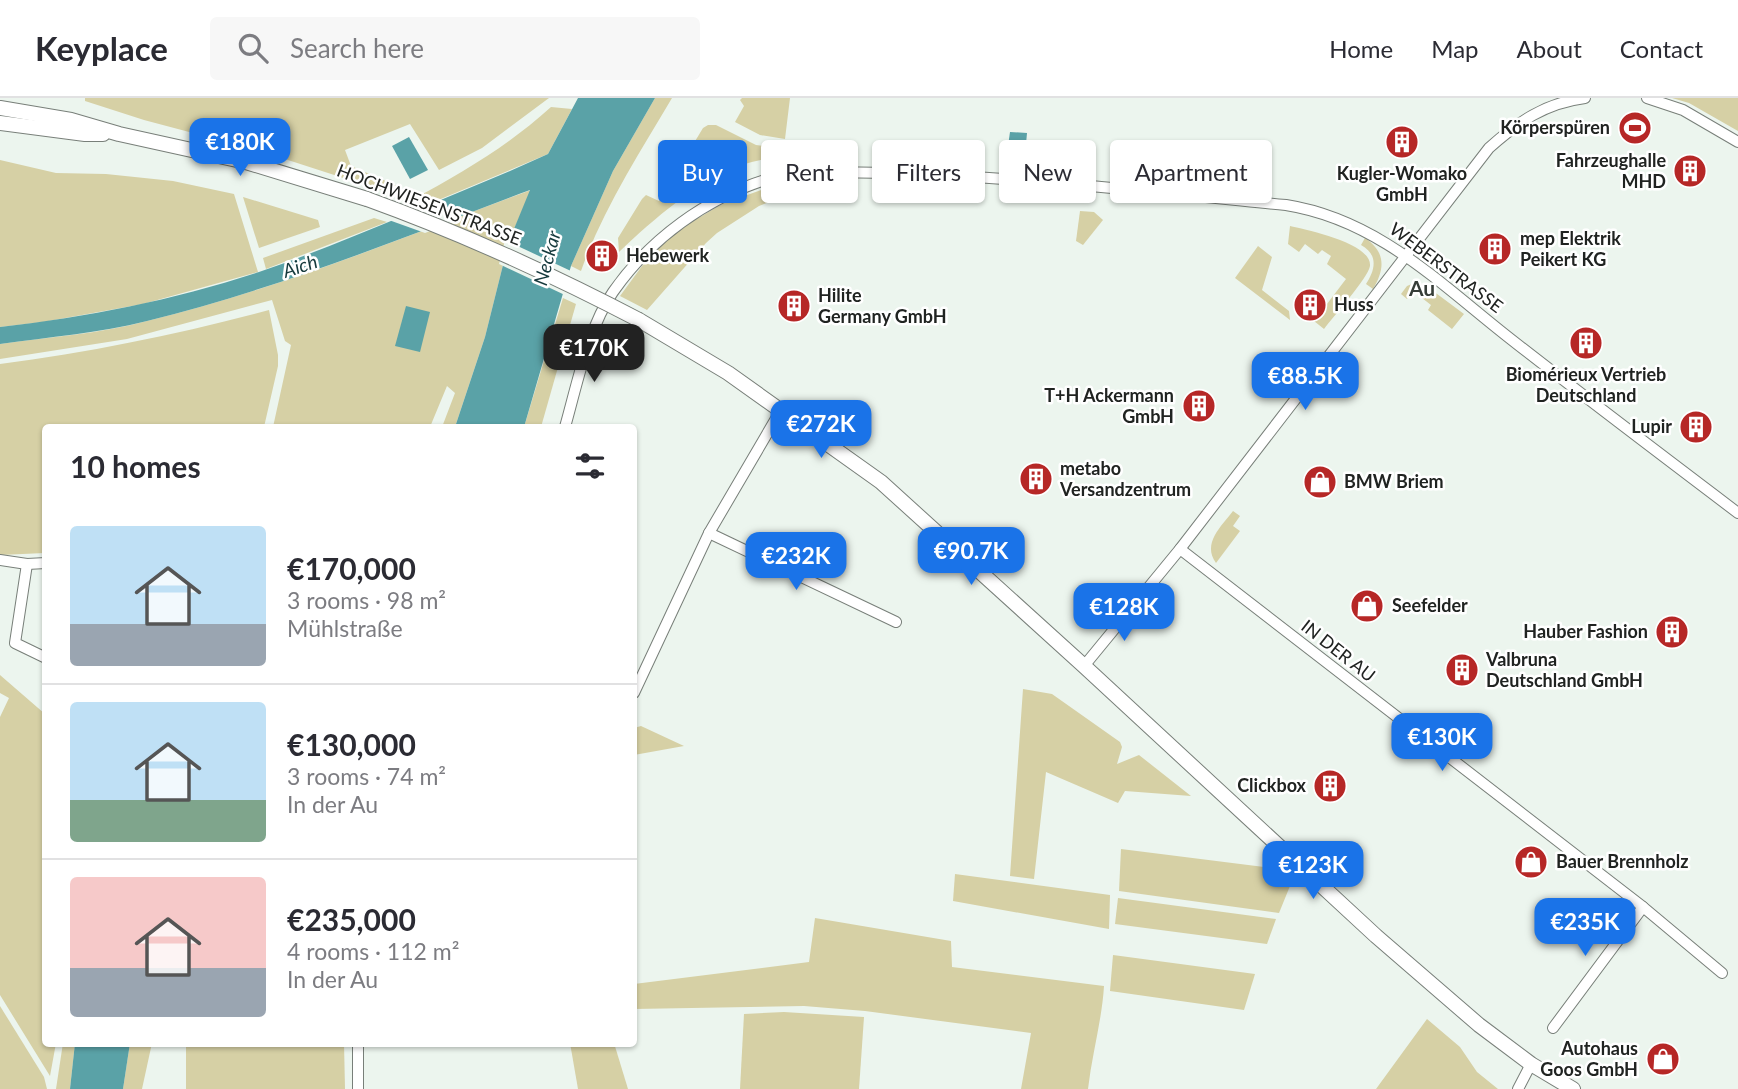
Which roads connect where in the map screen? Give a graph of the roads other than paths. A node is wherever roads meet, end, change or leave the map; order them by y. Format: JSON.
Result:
{"nodes":[{"id":1,"x":9,"y":98,"type":"edge"},
{"id":2,"x":1585,"y":98,"type":"edge"},
{"id":3,"x":1647,"y":98,"type":"edge"},
{"id":4,"x":0,"y":108,"type":"edge"},
{"id":5,"x":50,"y":116,"type":"junction"},
{"id":6,"x":0,"y":123,"type":"edge"},
{"id":7,"x":17,"y":126,"type":"junction"},
{"id":8,"x":0,"y":132,"type":"edge"},
{"id":9,"x":119,"y":134,"type":"junction"},
{"id":10,"x":1738,"y":142,"type":"edge"},
{"id":11,"x":1405,"y":256,"type":"junction"},
{"id":12,"x":781,"y":410,"type":"junction"},
{"id":13,"x":566,"y":424,"type":"edge"},
{"id":14,"x":1738,"y":513,"type":"edge"},
{"id":15,"x":709,"y":533,"type":"junction"},
{"id":16,"x":1180,"y":549,"type":"junction"},
{"id":17,"x":0,"y":561,"type":"edge"},
{"id":18,"x":42,"y":563,"type":"edge"},
{"id":19,"x":27,"y":564,"type":"junction"},
{"id":20,"x":896,"y":622,"type":"dead end"},
{"id":21,"x":42,"y":656,"type":"edge"},
{"id":22,"x":1084,"y":666,"type":"junction"},
{"id":23,"x":637,"y":687,"type":"edge"},
{"id":24,"x":1643,"y":906,"type":"junction"},
{"id":25,"x":1722,"y":974,"type":"dead end"},
{"id":26,"x":1553,"y":1028,"type":"dead end"},
{"id":27,"x":358,"y":1047,"type":"edge"},
{"id":28,"x":1531,"y":1064,"type":"junction"},
{"id":29,"x":358,"y":1089,"type":"edge"},
{"id":30,"x":1518,"y":1089,"type":"edge"},
{"id":31,"x":1573,"y":1089,"type":"edge"}],
"edges":[{"from":1,"to":5,"type":"street"},
{"from":2,"to":11,"type":"street"},
{"from":3,"to":10,"type":"street"},
{"from":4,"to":5,"type":"street","name":"HOCHWIESENSTRASSE"},
{"from":5,"to":9,"type":"street","name":"HOCHWIESENSTRASSE"},
{"from":6,"to":7,"type":"street","name":"HOCHWIESENSTRASSE"},
{"from":7,"to":8,"type":"street"},
{"from":7,"to":9,"type":"street","name":"HOCHWIESENSTRASSE"},
{"from":9,"to":12,"type":"street","name":"HOCHWIESENSTRASSE","bridge":true},
{"from":11,"to":13,"type":"street","name":"WEBERSTRASSE"},
{"from":11,"to":14,"type":"street","name":"WEBERSTRASSE"},
{"from":11,"to":16,"type":"street"},
{"from":12,"to":15,"type":"street"},
{"from":12,"to":22,"type":"street","name":"HOCHWIESENSTRASSE"},
{"from":15,"to":20,"type":"street"},
{"from":15,"to":23,"type":"street"},
{"from":16,"to":22,"type":"street"},
{"from":16,"to":24,"type":"street","name":"IN DER AU"},
{"from":17,"to":19,"type":"street"},
{"from":18,"to":19,"type":"street"},
{"from":19,"to":21,"type":"street"},
{"from":22,"to":28,"type":"street","name":"HOCHWIESENSTRASSE"},
{"from":24,"to":25,"type":"street","name":"IN DER AU"},
{"from":24,"to":26,"type":"street"},
{"from":27,"to":29,"type":"street"},
{"from":28,"to":30,"type":"street"},
{"from":28,"to":31,"type":"street","name":"HOCHWIESENSTRASSE"}]}
